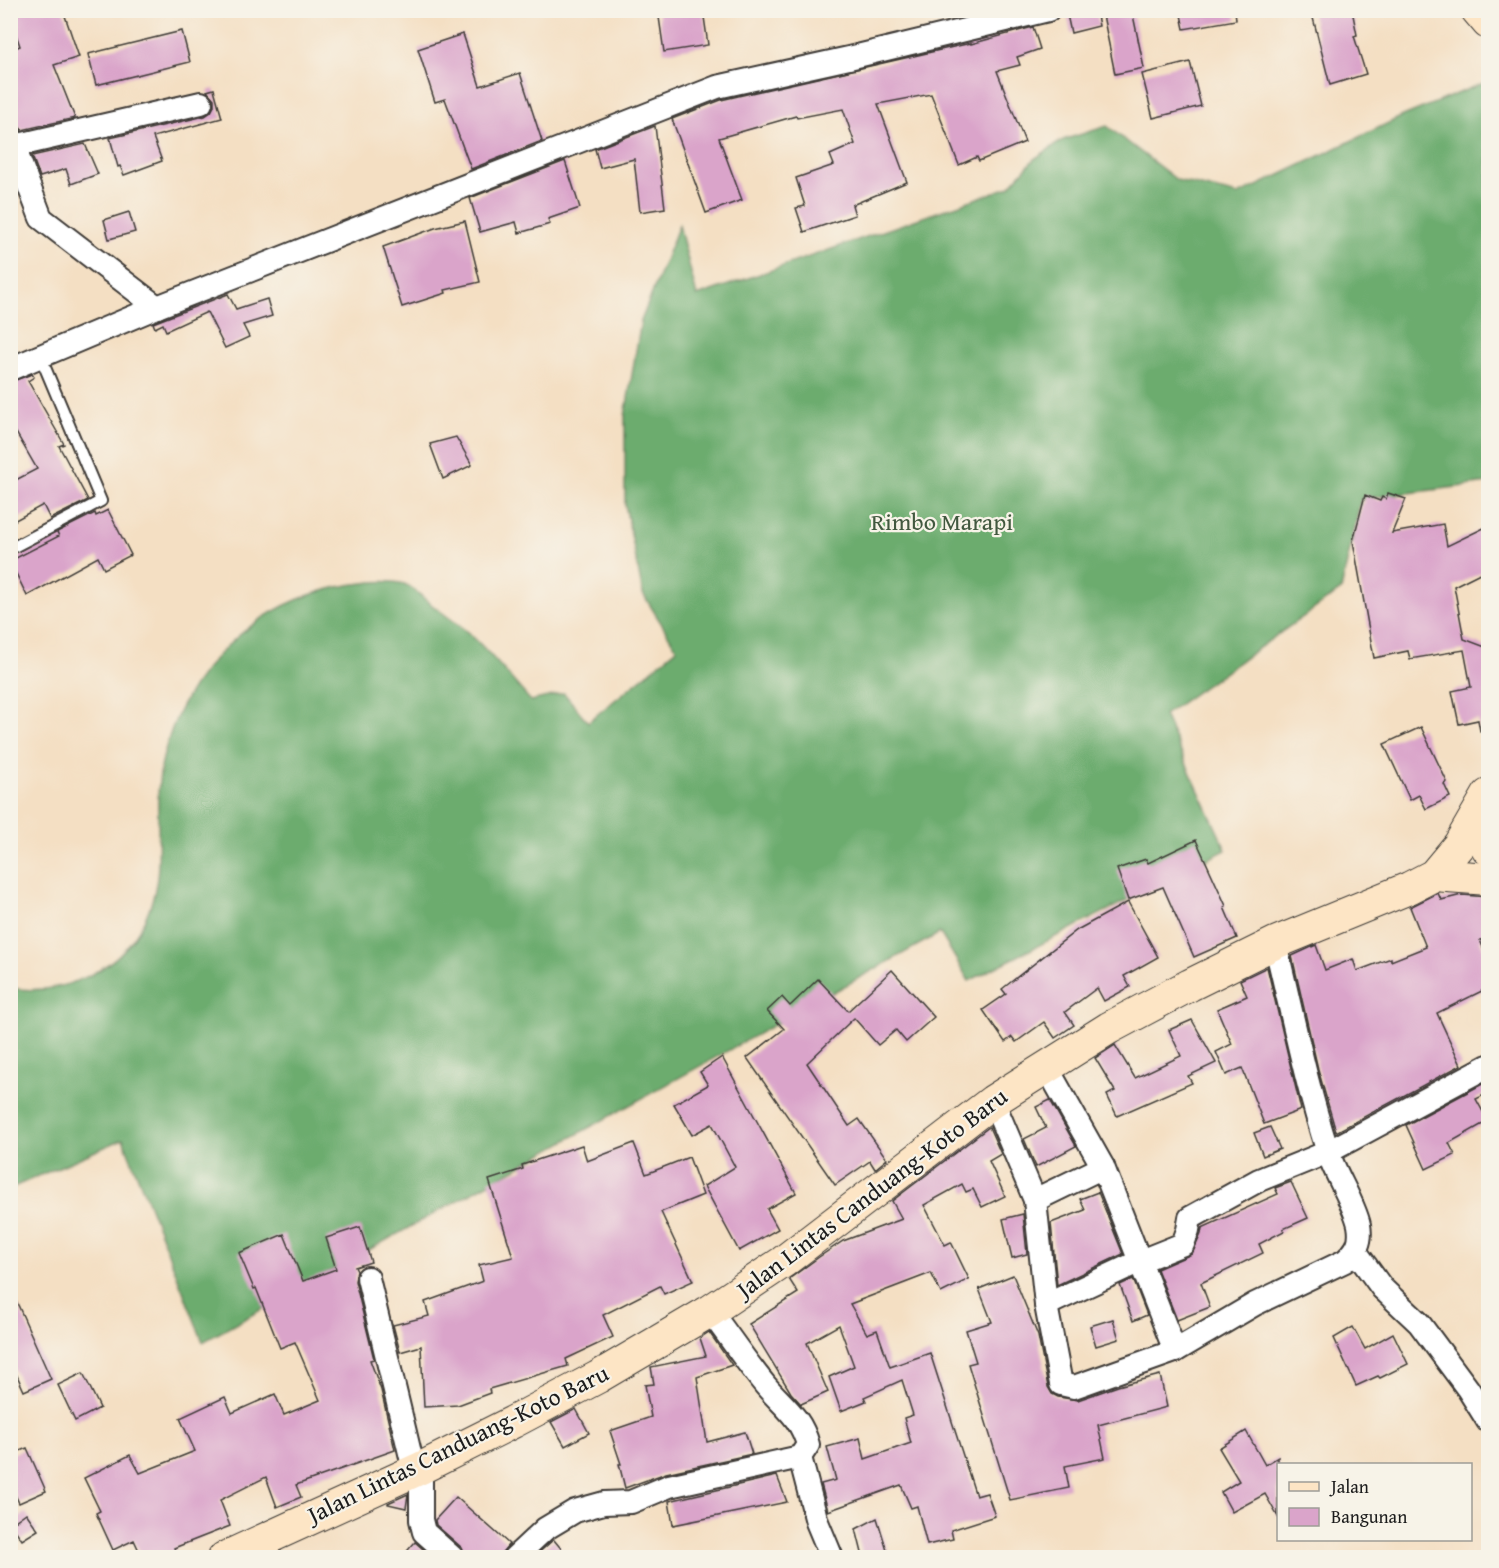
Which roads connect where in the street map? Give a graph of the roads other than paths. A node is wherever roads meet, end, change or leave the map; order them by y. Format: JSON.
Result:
{"nodes":[{"id":1,"x":1048,"y":10,"type":"edge"},
{"id":2,"x":1477,"y":10,"type":"edge"},
{"id":3,"x":1488,"y":23,"type":"edge"},
{"id":4,"x":201,"y":102,"type":"dead end"},
{"id":5,"x":12,"y":143,"type":"edge"},
{"id":6,"x":157,"y":307,"type":"junction"},
{"id":7,"x":41,"y":358,"type":"junction"},
{"id":8,"x":10,"y":369,"type":"edge"},
{"id":9,"x":10,"y":549,"type":"edge"},
{"id":10,"x":1488,"y":795,"type":"edge"},
{"id":11,"x":1481,"y":836,"type":"edge"},
{"id":12,"x":1434,"y":875,"type":"junction"},
{"id":13,"x":1488,"y":879,"type":"edge"},
{"id":14,"x":1275,"y":943,"type":"junction"},
{"id":15,"x":1046,"y":1066,"type":"junction"},
{"id":16,"x":1488,"y":1066,"type":"edge"},
{"id":17,"x":993,"y":1101,"type":"junction"},
{"id":18,"x":1328,"y":1152,"type":"junction"},
{"id":19,"x":1103,"y":1167,"type":"junction"},
{"id":20,"x":1035,"y":1200,"type":"junction"},
{"id":21,"x":1356,"y":1251,"type":"junction"},
{"id":22,"x":1138,"y":1262,"type":"junction"},
{"id":23,"x":368,"y":1278,"type":"dead end"},
{"id":24,"x":1046,"y":1305,"type":"junction"},
{"id":25,"x":710,"y":1311,"type":"junction"},
{"id":26,"x":1175,"y":1351,"type":"junction"},
{"id":27,"x":1488,"y":1421,"type":"edge"},
{"id":28,"x":800,"y":1457,"type":"junction"},
{"id":29,"x":418,"y":1469,"type":"junction"},
{"id":30,"x":224,"y":1557,"type":"edge"},
{"id":31,"x":453,"y":1557,"type":"edge"},
{"id":32,"x":514,"y":1557,"type":"edge"},
{"id":33,"x":832,"y":1557,"type":"edge"}],
"edges":[{"from":1,"to":6,"type":"street"},
{"from":2,"to":3,"type":"main road"},
{"from":4,"to":5,"type":"street"},
{"from":5,"to":6,"type":"street"},
{"from":6,"to":7,"type":"street"},
{"from":7,"to":8,"type":"street"},
{"from":7,"to":9,"type":"lane"},
{"from":10,"to":11,"type":"main road","name":"Jalan Lintas Canduang-Koto Baru"},
{"from":11,"to":12,"type":"main road","name":"Jalan Lintas Canduang-Koto Baru"},
{"from":12,"to":13,"type":"main road"},
{"from":12,"to":14,"type":"main road","name":"Jalan Lintas Canduang-Koto Baru"},
{"from":14,"to":15,"type":"main road","name":"Jalan Lintas Canduang-Koto Baru"},
{"from":14,"to":18,"type":"street"},
{"from":15,"to":17,"type":"main road","name":"Jalan Lintas Canduang-Koto Baru"},
{"from":15,"to":19,"type":"street"},
{"from":16,"to":18,"type":"street"},
{"from":17,"to":20,"type":"street"},
{"from":17,"to":25,"type":"main road","name":"Jalan Lintas Canduang-Koto Baru"},
{"from":18,"to":21,"type":"street"},
{"from":18,"to":22,"type":"street"},
{"from":19,"to":20,"type":"street"},
{"from":19,"to":22,"type":"street"},
{"from":20,"to":24,"type":"street"},
{"from":21,"to":26,"type":"street"},
{"from":21,"to":27,"type":"street"},
{"from":22,"to":24,"type":"street"},
{"from":22,"to":26,"type":"street"},
{"from":23,"to":29,"type":"street"},
{"from":24,"to":26,"type":"street"},
{"from":25,"to":28,"type":"street"},
{"from":25,"to":29,"type":"main road","name":"Jalan Lintas Canduang-Koto Baru"},
{"from":28,"to":32,"type":"street"},
{"from":28,"to":33,"type":"street"},
{"from":29,"to":30,"type":"main road","name":"Jalan Lintas Canduang-Koto Baru"},
{"from":29,"to":31,"type":"street"}]}
